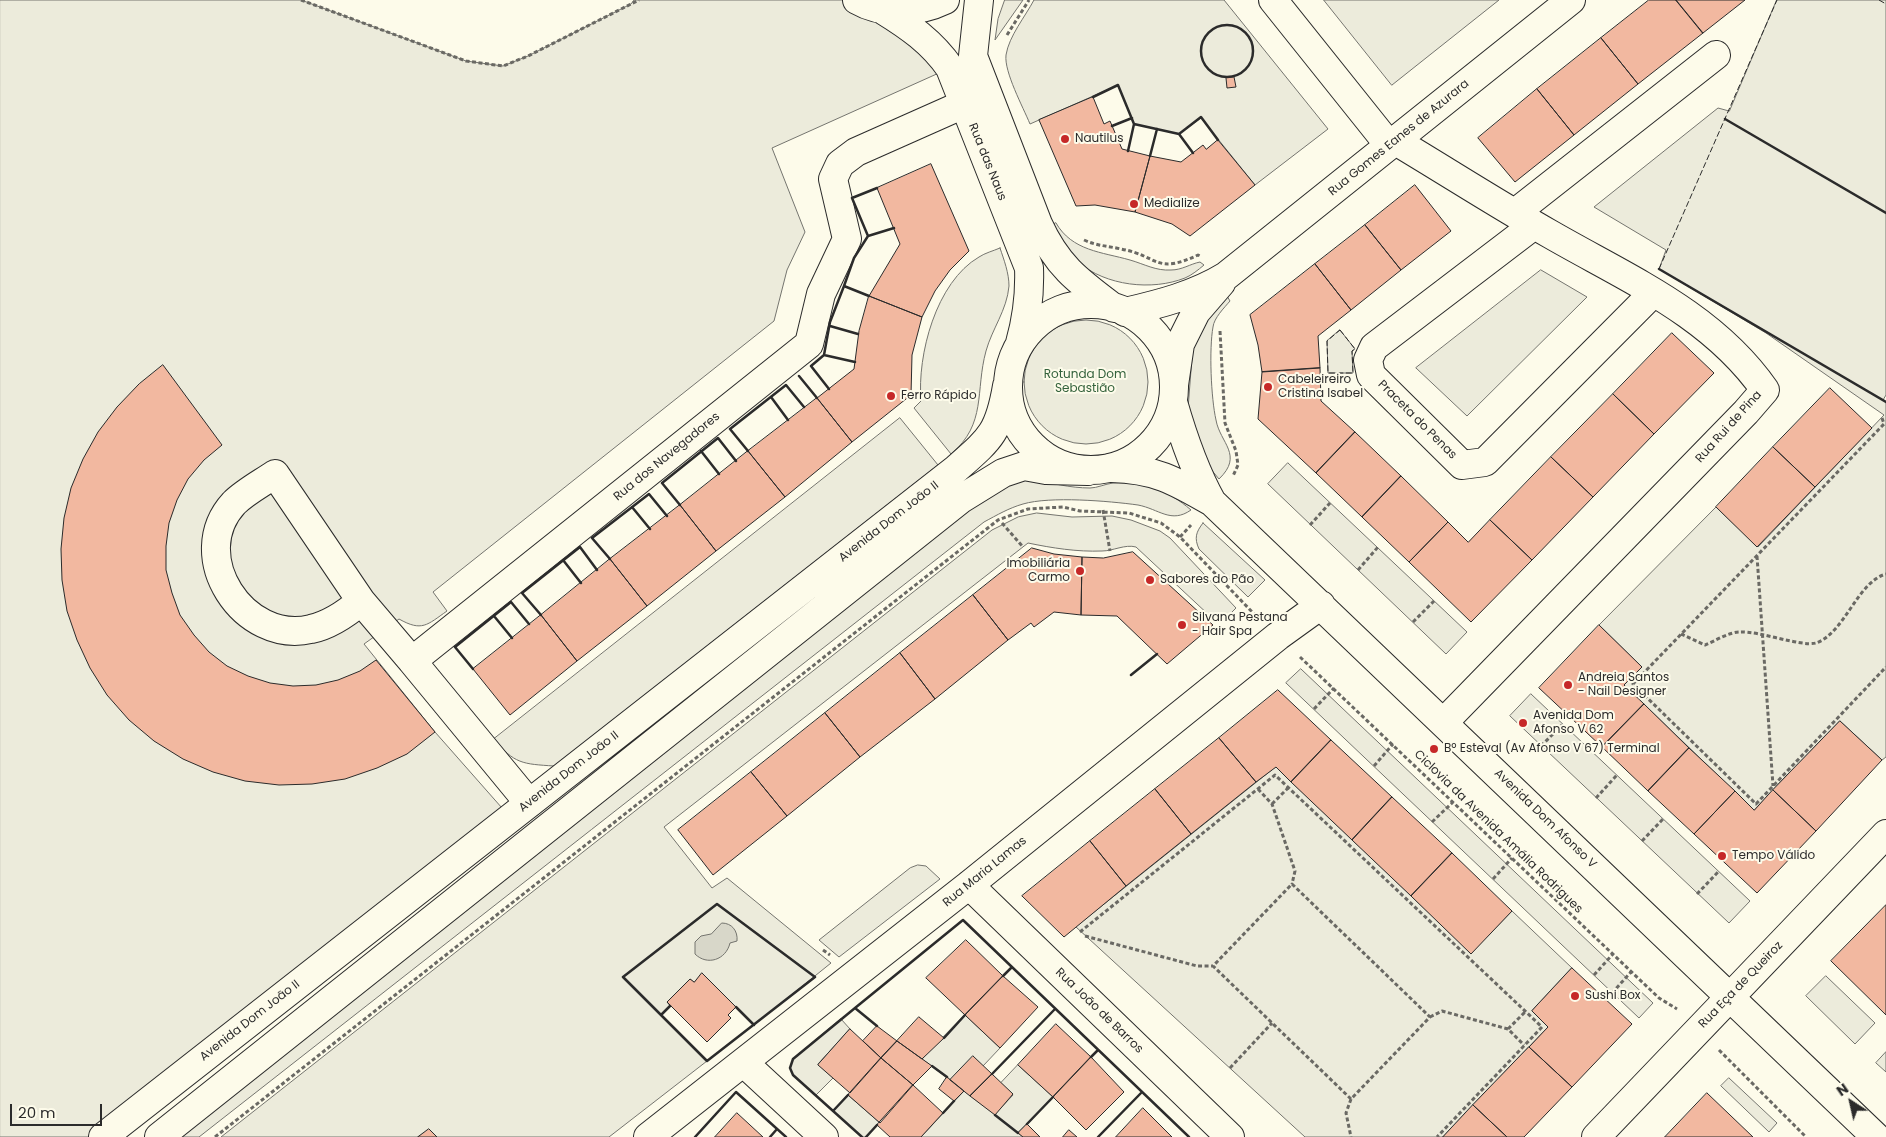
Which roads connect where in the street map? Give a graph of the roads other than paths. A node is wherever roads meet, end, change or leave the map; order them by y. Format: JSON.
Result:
{"nodes":[{"id":1,"x":857,"y":0,"type":"edge"},
{"id":2,"x":944,"y":0,"type":"edge"},
{"id":3,"x":979,"y":0,"type":"edge"},
{"id":4,"x":1273,"y":0,"type":"edge"},
{"id":5,"x":1571,"y":0,"type":"edge"},
{"id":6,"x":883,"y":10,"type":"junction"},
{"id":7,"x":1716,"y":55,"type":"dead end"},
{"id":8,"x":964,"y":104,"type":"junction"},
{"id":9,"x":1391,"y":142,"type":"junction"},
{"id":10,"x":1525,"y":219,"type":"junction"},
{"id":11,"x":1226,"y":276,"type":"junction"},
{"id":12,"x":1653,"y":293,"type":"junction"},
{"id":13,"x":1119,"y":310,"type":"junction"},
{"id":14,"x":1020,"y":343,"type":"junction"},
{"id":15,"x":1007,"y":386,"type":"junction"},
{"id":16,"x":1173,"y":394,"type":"junction"},
{"id":17,"x":1099,"y":469,"type":"junction"},
{"id":18,"x":1212,"y":502,"type":"junction"},
{"id":19,"x":361,"y":602,"type":"junction"},
{"id":20,"x":1321,"y":605,"type":"junction"},
{"id":21,"x":412,"y":661,"type":"junction"},
{"id":22,"x":1444,"y":722,"type":"junction"},
{"id":23,"x":529,"y":803,"type":"junction"},
{"id":24,"x":1886,"y":834,"type":"edge"},
{"id":25,"x":969,"y":885,"type":"junction"},
{"id":26,"x":1730,"y":997,"type":"junction"},
{"id":27,"x":744,"y":1063,"type":"junction"},
{"id":28,"x":103,"y":1137,"type":"edge"},
{"id":29,"x":159,"y":1137,"type":"edge"},
{"id":30,"x":648,"y":1137,"type":"edge"},
{"id":31,"x":824,"y":1137,"type":"edge"},
{"id":32,"x":1230,"y":1137,"type":"edge"},
{"id":33,"x":1596,"y":1137,"type":"edge"},
{"id":34,"x":1876,"y":1137,"type":"edge"}],
"edges":[{"from":1,"to":6,"type":"street"},
{"from":2,"to":6,"type":"street"},
{"from":3,"to":13,"type":"street","name":"Rua das Naus"},
{"from":4,"to":9,"type":"street"},
{"from":5,"to":9,"type":"street","name":"Rua Gomes Eanes de Azurara"},
{"from":6,"to":8,"type":"street","name":"Rua das Naus"},
{"from":7,"to":10,"type":"street"},
{"from":8,"to":14,"type":"street","name":"Rua das Naus"},
{"from":8,"to":21,"type":"street","name":"Rua dos Navegadores"},
{"from":9,"to":10,"type":"street","name":"Rua Rui de Pina"},
{"from":9,"to":11,"type":"street","name":"Rua Gomes Eanes de Azurara"},
{"from":10,"to":12,"type":"street","name":"Rua Rui de Pina"},
{"from":10,"to":12,"type":"street","name":"Praceta do Penas"},
{"from":11,"to":13,"type":"street","name":"Rua Gomes Eanes de Azurara"},
{"from":11,"to":16,"type":"street","name":"Rua Gomes Eanes de Azurara"},
{"from":12,"to":22,"type":"street","name":"Rua Rui de Pina"},
{"from":13,"to":14,"type":"street"},
{"from":13,"to":16,"type":"street"},
{"from":14,"to":15,"type":"street"},
{"from":15,"to":17,"type":"street"},
{"from":15,"to":23,"type":"street","name":"Avenida Dom João II"},
{"from":16,"to":17,"type":"street"},
{"from":16,"to":18,"type":"street","name":"Avenida Dom Afonso V"},
{"from":17,"to":18,"type":"street","name":"Avenida Dom Afonso V"},
{"from":17,"to":29,"type":"street"},
{"from":18,"to":20,"type":"street","name":"Avenida Dom Afonso V"},
{"from":19,"to":19,"type":"street"},
{"from":19,"to":21,"type":"street"},
{"from":20,"to":22,"type":"street","name":"Avenida Dom Afonso V"},
{"from":20,"to":25,"type":"street","name":"Rua Maria Lamas"},
{"from":21,"to":23,"type":"street"},
{"from":22,"to":26,"type":"street","name":"Avenida Dom Afonso V"},
{"from":23,"to":28,"type":"street","name":"Avenida Dom João II"},
{"from":24,"to":26,"type":"street","name":"Rua Eça de Queiroz"},
{"from":25,"to":27,"type":"street","name":"Rua Maria Lamas"},
{"from":25,"to":32,"type":"street","name":"Rua João de Barros"},
{"from":26,"to":33,"type":"street","name":"Rua Eça de Queiroz"},
{"from":26,"to":34,"type":"street","name":"Avenida Dom Afonso V"},
{"from":27,"to":30,"type":"street","name":"Rua Maria Lamas"},
{"from":27,"to":31,"type":"street"}]}
